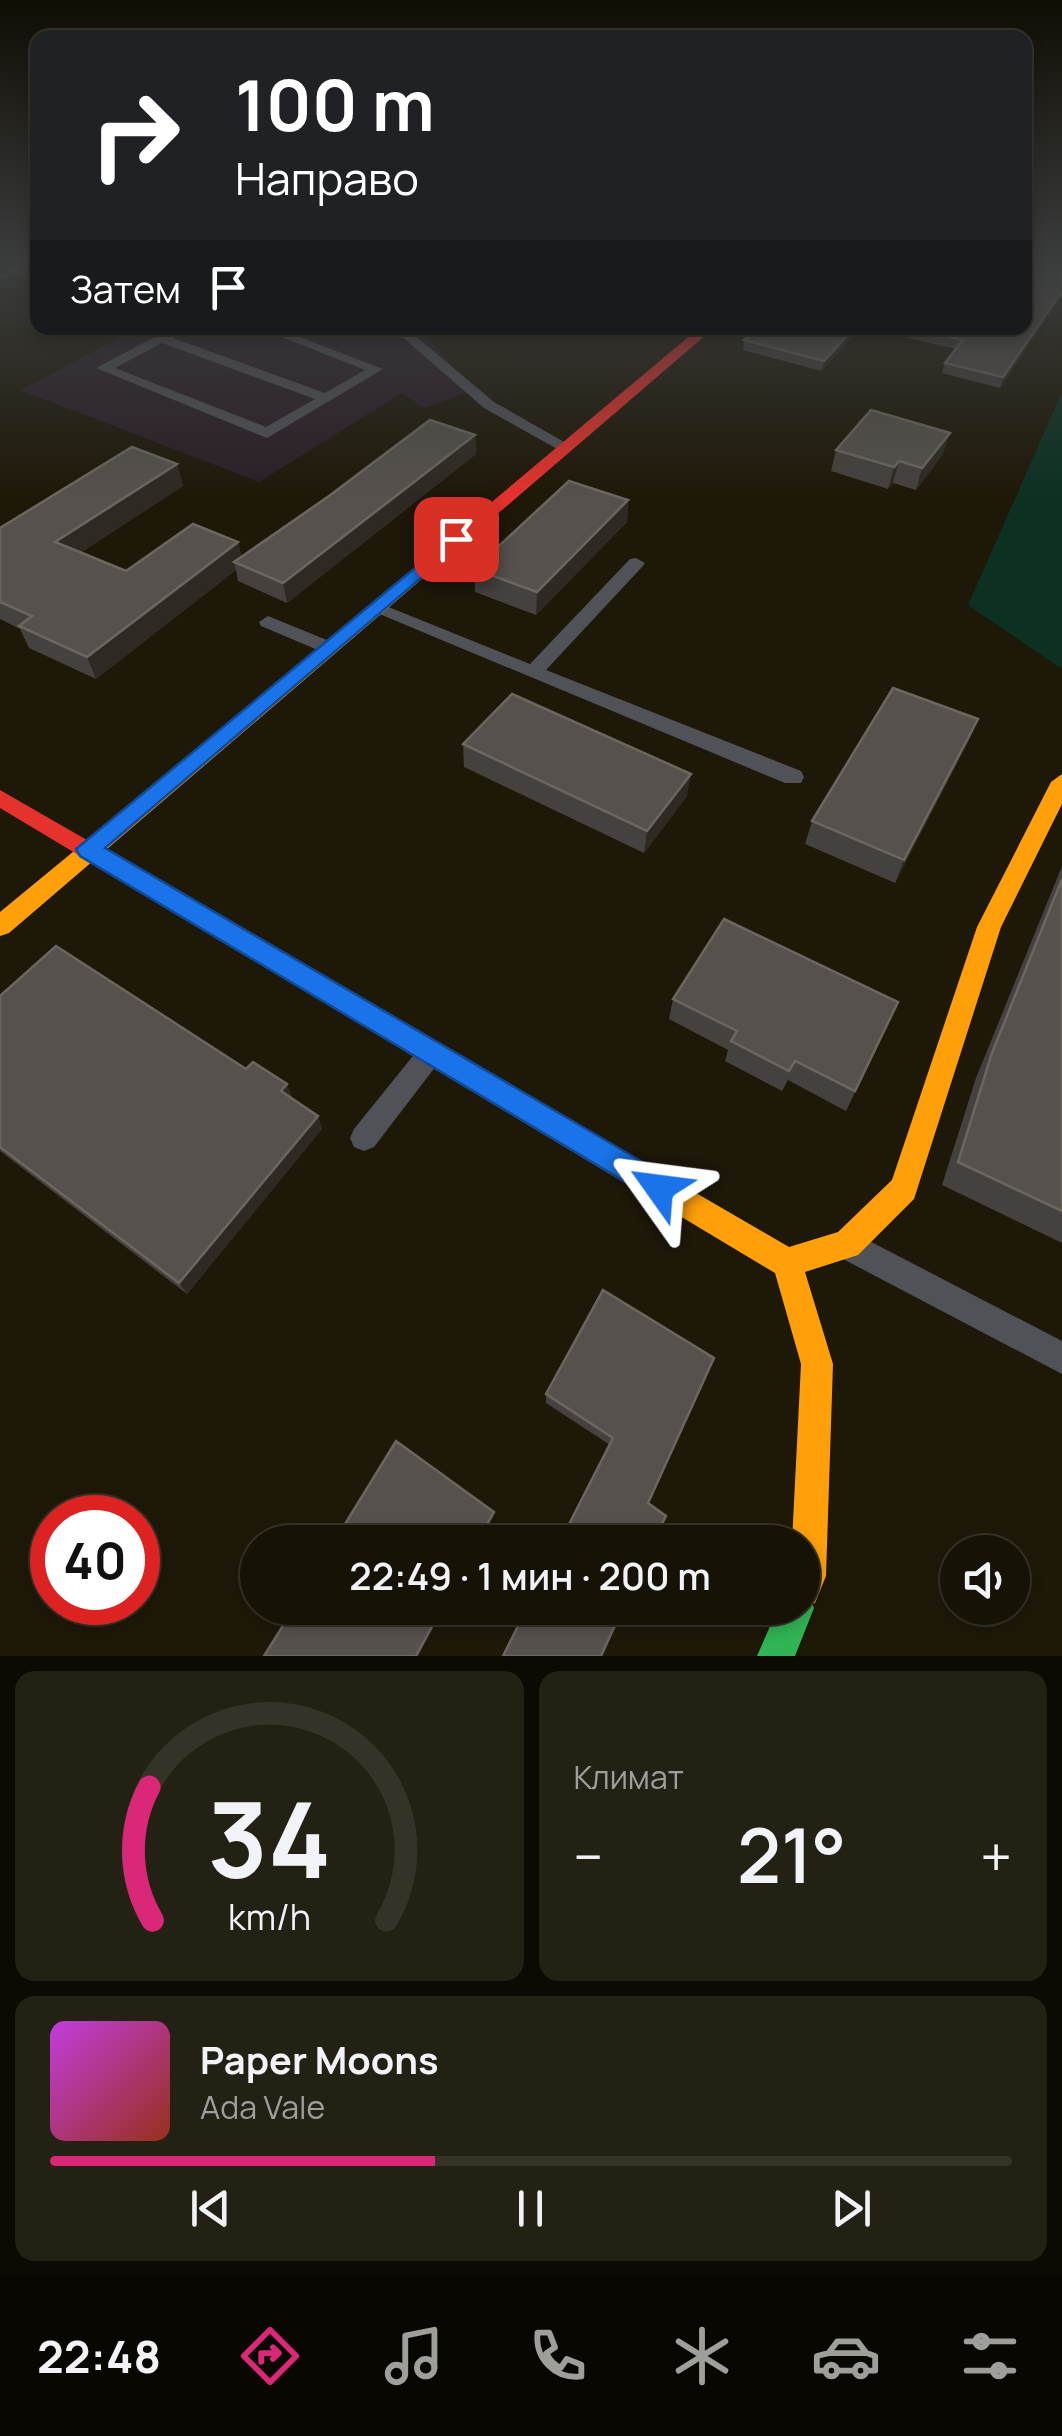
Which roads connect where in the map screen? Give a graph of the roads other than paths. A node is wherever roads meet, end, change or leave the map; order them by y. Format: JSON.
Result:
{"nodes":[{"id":1,"x":154,"y":342,"type":"edge"},
{"id":2,"x":174,"y":342,"type":"edge"},
{"id":3,"x":305,"y":342,"type":"edge"},
{"id":4,"x":415,"y":342,"type":"edge"},
{"id":5,"x":690,"y":342,"type":"edge"},
{"id":6,"x":326,"y":398,"type":"junction"},
{"id":7,"x":565,"y":447,"type":"junction"},
{"id":8,"x":636,"y":563,"type":"dead end"},
{"id":9,"x":374,"y":608,"type":"junction"},
{"id":10,"x":268,"y":622,"type":"dead end"},
{"id":11,"x":328,"y":648,"type":"junction"},
{"id":12,"x":535,"y":670,"type":"junction"},
{"id":13,"x":793,"y":777,"type":"dead end"},
{"id":14,"x":1062,"y":782,"type":"edge"},
{"id":15,"x":0,"y":798,"type":"edge"},
{"id":16,"x":88,"y":849,"type":"junction"},
{"id":17,"x":0,"y":926,"type":"edge"},
{"id":18,"x":431,"y":1053,"type":"junction"},
{"id":19,"x":364,"y":1138,"type":"dead end"},
{"id":20,"x":847,"y":1244,"type":"junction"},
{"id":21,"x":786,"y":1263,"type":"junction"},
{"id":22,"x":1062,"y":1358,"type":"edge"},
{"id":23,"x":810,"y":1525,"type":"edge"},
{"id":24,"x":789,"y":1625,"type":"edge"},
{"id":25,"x":776,"y":1656,"type":"edge"}],
"edges":[{"from":1,"to":6,"type":"lane"},
{"from":2,"to":6,"type":"lane"},
{"from":3,"to":6,"type":"lane"},
{"from":4,"to":7,"type":"lane"},
{"from":5,"to":7,"type":"street"},
{"from":7,"to":9,"type":"street"},
{"from":8,"to":12,"type":"lane"},
{"from":9,"to":11,"type":"street"},
{"from":9,"to":12,"type":"lane"},
{"from":10,"to":11,"type":"lane"},
{"from":11,"to":16,"type":"street"},
{"from":12,"to":13,"type":"lane"},
{"from":14,"to":20,"type":"street"},
{"from":15,"to":16,"type":"street"},
{"from":16,"to":17,"type":"street"},
{"from":16,"to":18,"type":"street"},
{"from":18,"to":19,"type":"lane"},
{"from":18,"to":21,"type":"street"},
{"from":20,"to":21,"type":"street"},
{"from":20,"to":22,"type":"lane"},
{"from":21,"to":23,"type":"street"},
{"from":24,"to":25,"type":"street"}]}
